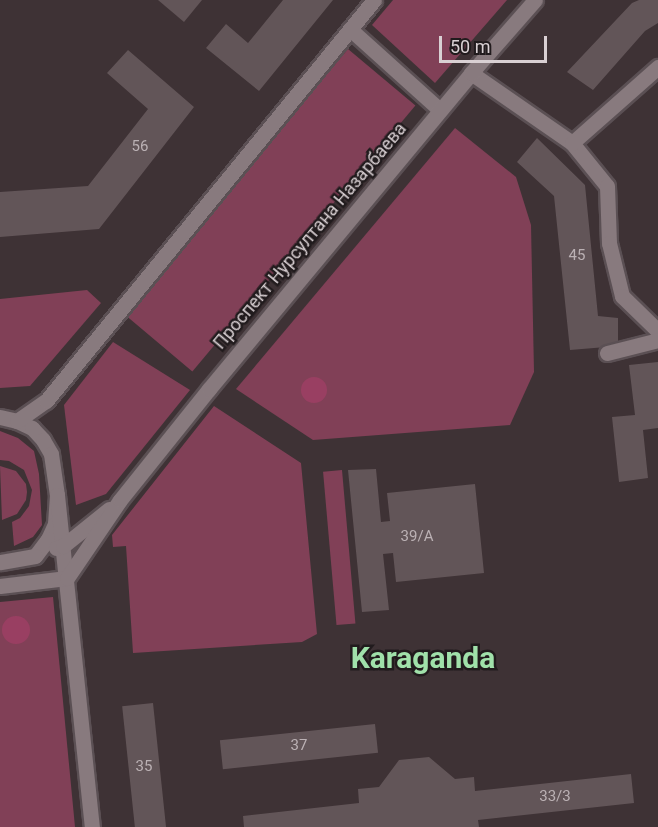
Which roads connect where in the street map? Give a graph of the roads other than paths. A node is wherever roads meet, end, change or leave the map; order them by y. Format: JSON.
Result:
{"nodes":[{"id":1,"x":374,"y":0,"type":"edge"},
{"id":2,"x":535,"y":0,"type":"edge"},
{"id":3,"x":350,"y":29,"type":"junction"},
{"id":4,"x":658,"y":67,"type":"edge"},
{"id":5,"x":471,"y":73,"type":"junction"},
{"id":6,"x":440,"y":110,"type":"junction"},
{"id":7,"x":572,"y":142,"type":"junction"},
{"id":8,"x":658,"y":331,"type":"edge"},
{"id":9,"x":658,"y":340,"type":"edge"},
{"id":10,"x":607,"y":353,"type":"dead end"},
{"id":11,"x":0,"y":417,"type":"edge"},
{"id":12,"x":17,"y":421,"type":"junction"},
{"id":13,"x":57,"y":495,"type":"junction"},
{"id":14,"x":120,"y":500,"type":"junction"},
{"id":15,"x":63,"y":546,"type":"junction"},
{"id":16,"x":35,"y":556,"type":"junction"},
{"id":17,"x":0,"y":562,"type":"edge"},
{"id":18,"x":67,"y":578,"type":"junction"},
{"id":19,"x":0,"y":586,"type":"edge"},
{"id":20,"x":92,"y":827,"type":"edge"}],
"edges":[{"from":1,"to":3,"type":"main road"},
{"from":2,"to":5,"type":"main road","name":"Проспект Нурсултана Назарбаева"},
{"from":3,"to":6,"type":"main road"},
{"from":3,"to":12,"type":"main road"},
{"from":4,"to":7,"type":"main road"},
{"from":5,"to":6,"type":"main road","name":"Проспект Нурсултана Назарбаева"},
{"from":5,"to":7,"type":"main road"},
{"from":6,"to":14,"type":"main road","name":"Проспект Нурсултана Назарбаева"},
{"from":7,"to":8,"type":"main road"},
{"from":9,"to":10,"type":"main road"},
{"from":11,"to":12,"type":"main road"},
{"from":12,"to":13,"type":"main road"},
{"from":13,"to":15,"type":"main road"},
{"from":13,"to":16,"type":"main road"},
{"from":14,"to":15,"type":"main road","name":"Проспект Нурсултана Назарбаева"},
{"from":14,"to":18,"type":"main road","name":"Проспект Нурсултана Назарбаева"},
{"from":15,"to":16,"type":"main road","name":"Проспект Нурсултана Назарбаева"},
{"from":15,"to":18,"type":"main road"},
{"from":16,"to":17,"type":"main road"},
{"from":18,"to":19,"type":"main road"},
{"from":18,"to":20,"type":"main road"}]}
